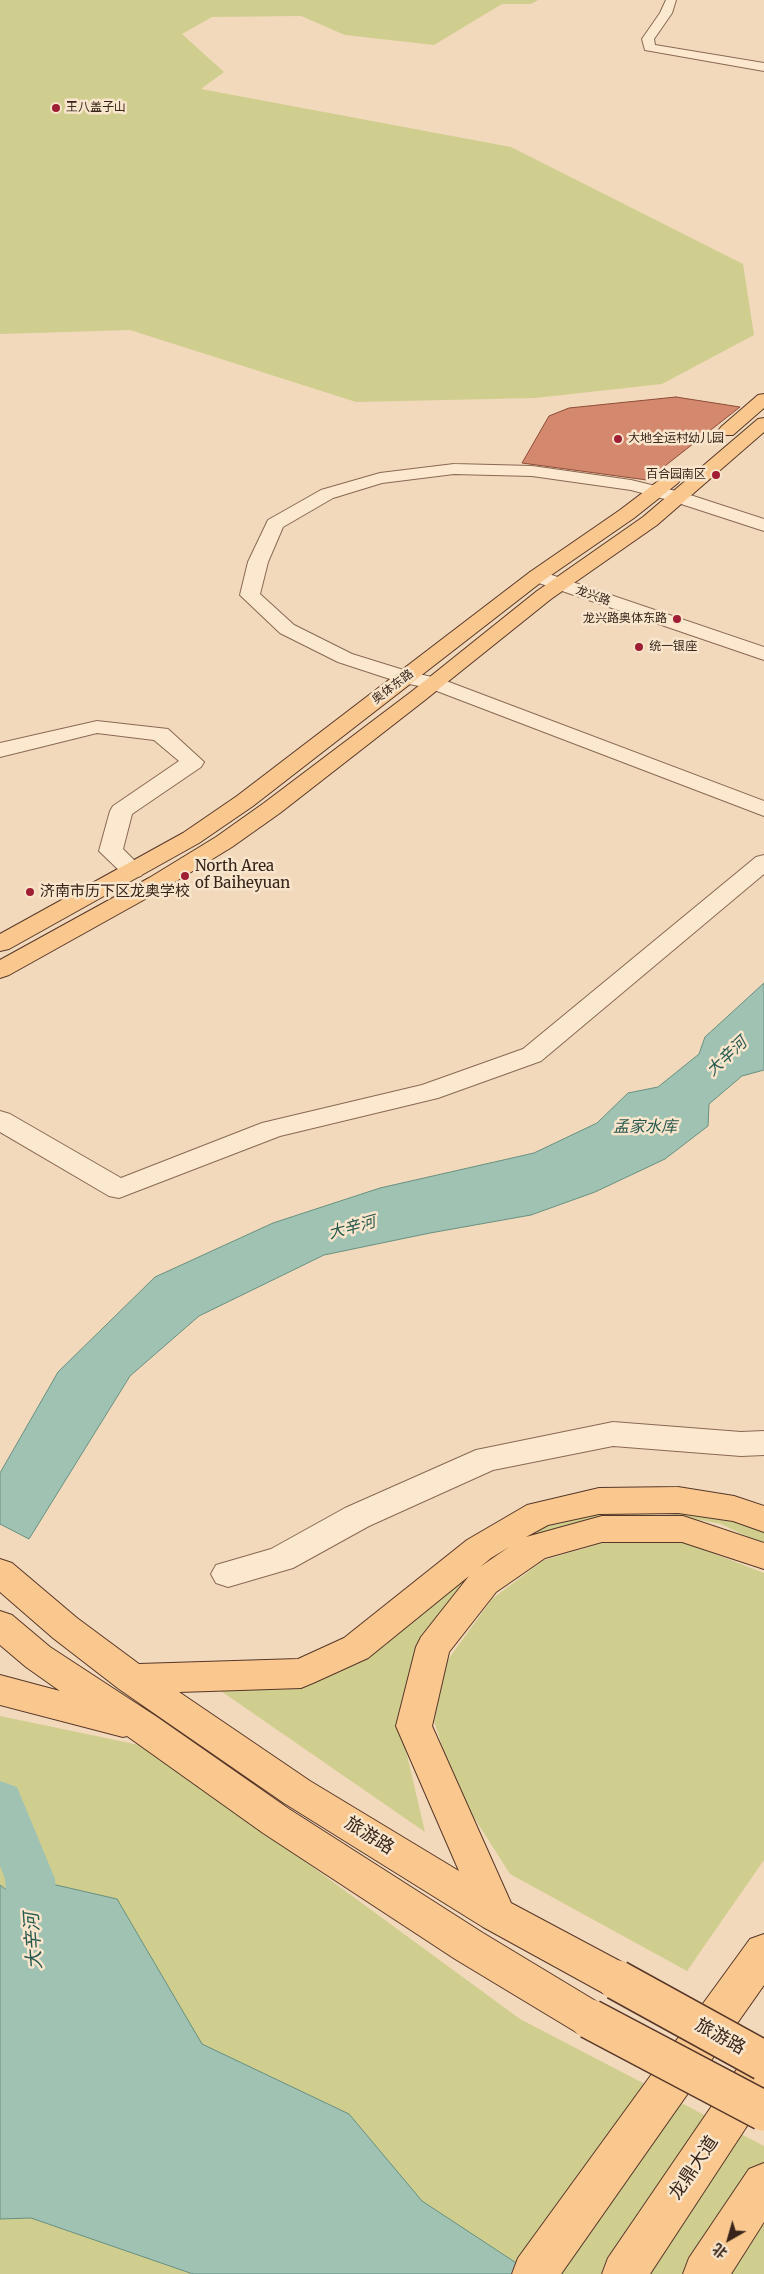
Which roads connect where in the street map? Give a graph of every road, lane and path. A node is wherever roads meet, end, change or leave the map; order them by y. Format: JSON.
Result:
{"nodes":[{"id":1,"x":671,"y":0,"type":"edge"},
{"id":2,"x":764,"y":67,"type":"edge"},
{"id":3,"x":764,"y":399,"type":"edge"},
{"id":4,"x":764,"y":423,"type":"edge"},
{"id":5,"x":710,"y":445,"type":"dead end"},
{"id":6,"x":688,"y":464,"type":"dead end"},
{"id":7,"x":656,"y":492,"type":"junction"},
{"id":8,"x":678,"y":497,"type":"junction"},
{"id":9,"x":764,"y":524,"type":"edge"},
{"id":10,"x":537,"y":576,"type":"junction"},
{"id":11,"x":560,"y":585,"type":"junction"},
{"id":12,"x":764,"y":654,"type":"edge"},
{"id":13,"x":406,"y":678,"type":"junction"},
{"id":14,"x":434,"y":684,"type":"junction"},
{"id":15,"x":0,"y":750,"type":"edge"},
{"id":16,"x":764,"y":809,"type":"edge"},
{"id":17,"x":764,"y":862,"type":"edge"},
{"id":18,"x":133,"y":871,"type":"junction"},
{"id":19,"x":0,"y":944,"type":"edge"},
{"id":20,"x":0,"y":970,"type":"edge"},
{"id":21,"x":0,"y":1120,"type":"edge"},
{"id":22,"x":764,"y":1443,"type":"edge"},
{"id":23,"x":764,"y":1519,"type":"edge"},
{"id":24,"x":764,"y":1556,"type":"edge"},
{"id":25,"x":0,"y":1572,"type":"edge"},
{"id":26,"x":228,"y":1574,"type":"dead end"},
{"id":27,"x":0,"y":1625,"type":"edge"},
{"id":28,"x":132,"y":1679,"type":"junction"},
{"id":29,"x":1,"y":1691,"type":"edge"},
{"id":30,"x":144,"y":1728,"type":"junction"},
{"id":31,"x":497,"y":1915,"type":"junction"},
{"id":32,"x":764,"y":1952,"type":"edge"},
{"id":33,"x":764,"y":2062,"type":"edge"},
{"id":34,"x":764,"y":2111,"type":"edge"},
{"id":35,"x":764,"y":2184,"type":"edge"},
{"id":36,"x":541,"y":2265,"type":"edge"},
{"id":37,"x":625,"y":2267,"type":"edge"},
{"id":38,"x":705,"y":2274,"type":"edge"}],
"edges":[{"from":1,"to":2,"type":"street"},
{"from":3,"to":5,"type":"main road"},
{"from":4,"to":8,"type":"main road"},
{"from":6,"to":7,"type":"main road","name":"奥体东路"},
{"from":7,"to":8,"type":"street"},
{"from":7,"to":10,"type":"main road","name":"奥体东路"},
{"from":7,"to":13,"type":"street"},
{"from":8,"to":9,"type":"street"},
{"from":8,"to":11,"type":"main road"},
{"from":10,"to":11,"type":"street","name":"龙兴路"},
{"from":10,"to":13,"type":"main road","name":"奥体东路"},
{"from":11,"to":12,"type":"street","name":"龙兴路"},
{"from":11,"to":14,"type":"main road"},
{"from":13,"to":14,"type":"street"},
{"from":13,"to":18,"type":"main road","name":"奥体东路"},
{"from":14,"to":16,"type":"street"},
{"from":14,"to":20,"type":"main road"},
{"from":15,"to":18,"type":"street"},
{"from":17,"to":21,"type":"street"},
{"from":18,"to":19,"type":"main road","name":"奥体东路"},
{"from":22,"to":26,"type":"street"},
{"from":23,"to":28,"type":"main road"},
{"from":24,"to":31,"type":"main road"},
{"from":25,"to":28,"type":"main road","name":"旅游路"},
{"from":27,"to":30,"type":"main road"},
{"from":28,"to":31,"type":"main road","name":"旅游路"},
{"from":29,"to":30,"type":"main road"},
{"from":30,"to":34,"type":"main road","bridge":true},
{"from":31,"to":33,"type":"main road","name":"旅游路","bridge":true},
{"from":32,"to":36,"type":"main road"},
{"from":33,"to":37,"type":"main road","name":"龙鼎大道"},
{"from":35,"to":38,"type":"main road"}]}
